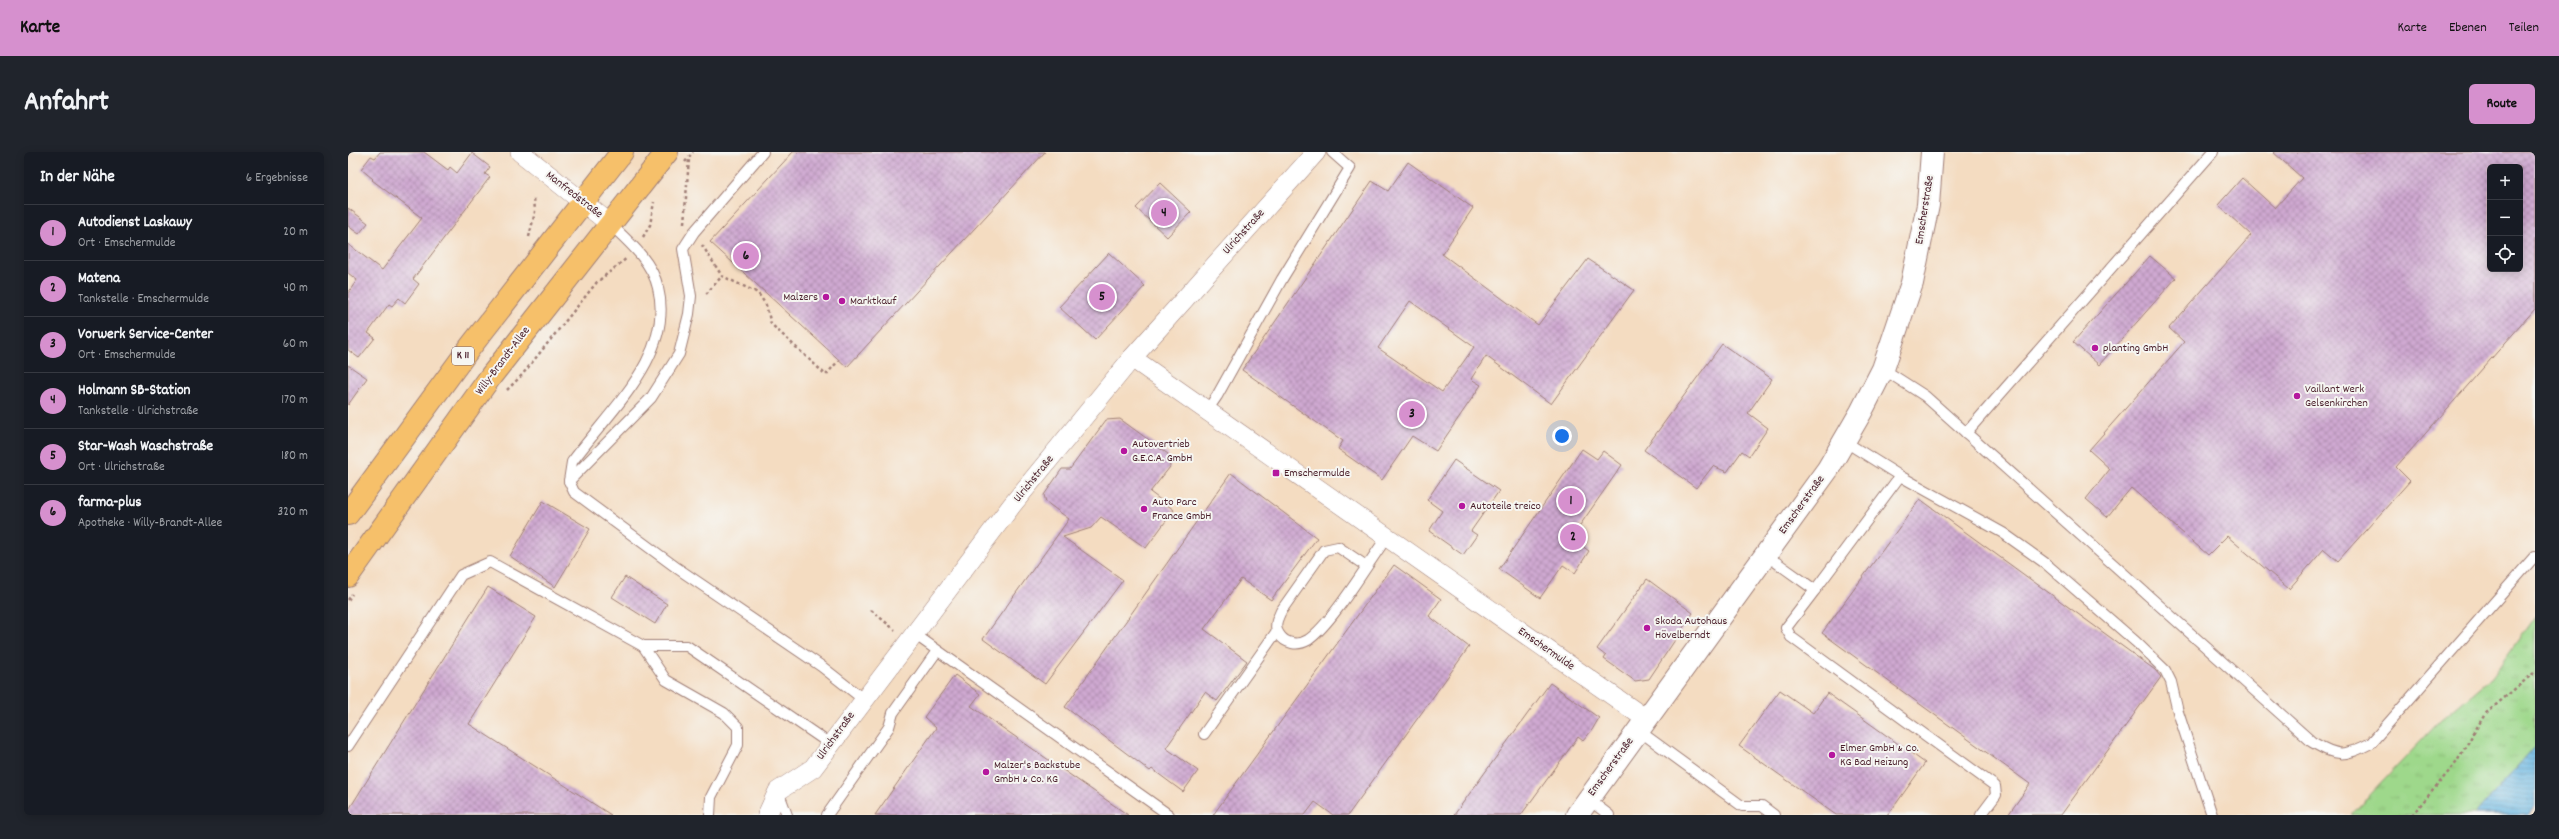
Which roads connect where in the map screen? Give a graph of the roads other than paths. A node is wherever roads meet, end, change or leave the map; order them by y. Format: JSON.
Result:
{"nodes":[{"id":1,"x":520,"y":152,"type":"edge"},
{"id":2,"x":622,"y":152,"type":"edge"},
{"id":3,"x":763,"y":152,"type":"edge"},
{"id":4,"x":1316,"y":152,"type":"edge"},
{"id":5,"x":1332,"y":152,"type":"edge"},
{"id":6,"x":1932,"y":152,"type":"edge"},
{"id":7,"x":2213,"y":152,"type":"edge"},
{"id":8,"x":675,"y":158,"type":"edge"},
{"id":9,"x":583,"y":201,"type":"junction"},
{"id":10,"x":609,"y":223,"type":"junction"},
{"id":11,"x":1132,"y":358,"type":"junction"},
{"id":12,"x":1883,"y":369,"type":"junction"},
{"id":13,"x":1206,"y":412,"type":"junction"},
{"id":14,"x":1966,"y":433,"type":"junction"},
{"id":15,"x":1844,"y":441,"type":"junction"},
{"id":16,"x":1900,"y":476,"type":"junction"},
{"id":17,"x":569,"y":481,"type":"junction"},
{"id":18,"x":348,"y":514,"type":"edge"},
{"id":19,"x":1387,"y":537,"type":"junction"},
{"id":20,"x":1766,"y":555,"type":"junction"},
{"id":21,"x":2535,"y":556,"type":"edge"},
{"id":22,"x":1366,"y":566,"type":"junction"},
{"id":23,"x":353,"y":582,"type":"edge"},
{"id":24,"x":1815,"y":590,"type":"junction"},
{"id":25,"x":1277,"y":631,"type":"junction"},
{"id":26,"x":910,"y":637,"type":"junction"},
{"id":27,"x":643,"y":646,"type":"junction"},
{"id":28,"x":937,"y":651,"type":"junction"},
{"id":29,"x":863,"y":699,"type":"junction"},
{"id":30,"x":1642,"y":724,"type":"junction"},
{"id":31,"x":1204,"y":734,"type":"dead end"},
{"id":32,"x":830,"y":744,"type":"junction"},
{"id":33,"x":348,"y":746,"type":"edge"},
{"id":34,"x":778,"y":791,"type":"junction"},
{"id":35,"x":1582,"y":807,"type":"edge"},
{"id":36,"x":710,"y":815,"type":"edge"},
{"id":37,"x":767,"y":815,"type":"edge"},
{"id":38,"x":787,"y":815,"type":"edge"},
{"id":39,"x":827,"y":815,"type":"edge"},
{"id":40,"x":1169,"y":815,"type":"edge"},
{"id":41,"x":1609,"y":815,"type":"edge"},
{"id":42,"x":1774,"y":815,"type":"edge"},
{"id":43,"x":1981,"y":815,"type":"edge"},
{"id":44,"x":2212,"y":815,"type":"edge"}],
"edges":[{"from":1,"to":9,"type":"street","name":"Manfredstraße"},
{"from":2,"to":9,"type":"main road","number":"K 11"},
{"from":3,"to":17,"type":"lane"},
{"from":4,"to":11,"type":"street","name":"Ulrichstraße"},
{"from":5,"to":13,"type":"lane"},
{"from":6,"to":12,"type":"street","name":"Emscherstraße"},
{"from":7,"to":14,"type":"lane"},
{"from":8,"to":10,"type":"main road","name":"Willy-Brandt-Allee"},
{"from":9,"to":10,"type":"street","name":"Manfredstraße"},
{"from":9,"to":18,"type":"main road","number":"K 11"},
{"from":10,"to":17,"type":"lane"},
{"from":10,"to":23,"type":"main road","name":"Willy-Brandt-Allee"},
{"from":11,"to":13,"type":"street","name":"Emschermulde"},
{"from":11,"to":26,"type":"street","name":"Ulrichstraße"},
{"from":12,"to":14,"type":"lane"},
{"from":12,"to":15,"type":"street","name":"Emscherstraße"},
{"from":13,"to":19,"type":"street","name":"Emschermulde"},
{"from":14,"to":21,"type":"lane"},
{"from":15,"to":16,"type":"lane"},
{"from":15,"to":20,"type":"street","name":"Emscherstraße"},
{"from":16,"to":24,"type":"lane"},
{"from":16,"to":44,"type":"lane"},
{"from":17,"to":29,"type":"lane"},
{"from":19,"to":22,"type":"lane"},
{"from":19,"to":30,"type":"street","name":"Emschermulde"},
{"from":20,"to":24,"type":"lane"},
{"from":20,"to":30,"type":"street","name":"Emscherstraße"},
{"from":22,"to":25,"type":"lane"},
{"from":22,"to":25,"type":"lane"},
{"from":24,"to":43,"type":"lane"},
{"from":25,"to":31,"type":"lane"},
{"from":26,"to":28,"type":"lane"},
{"from":26,"to":29,"type":"street","name":"Ulrichstraße"},
{"from":27,"to":32,"type":"lane"},
{"from":27,"to":33,"type":"lane"},
{"from":27,"to":36,"type":"lane"},
{"from":28,"to":39,"type":"lane"},
{"from":28,"to":40,"type":"lane"},
{"from":29,"to":32,"type":"street","name":"Ulrichstraße"},
{"from":30,"to":35,"type":"street","name":"Emscherstraße"},
{"from":30,"to":42,"type":"lane"},
{"from":32,"to":34,"type":"street","name":"Ulrichstraße"},
{"from":34,"to":37,"type":"street"},
{"from":34,"to":38,"type":"lane"},
{"from":35,"to":41,"type":"lane"}]}
